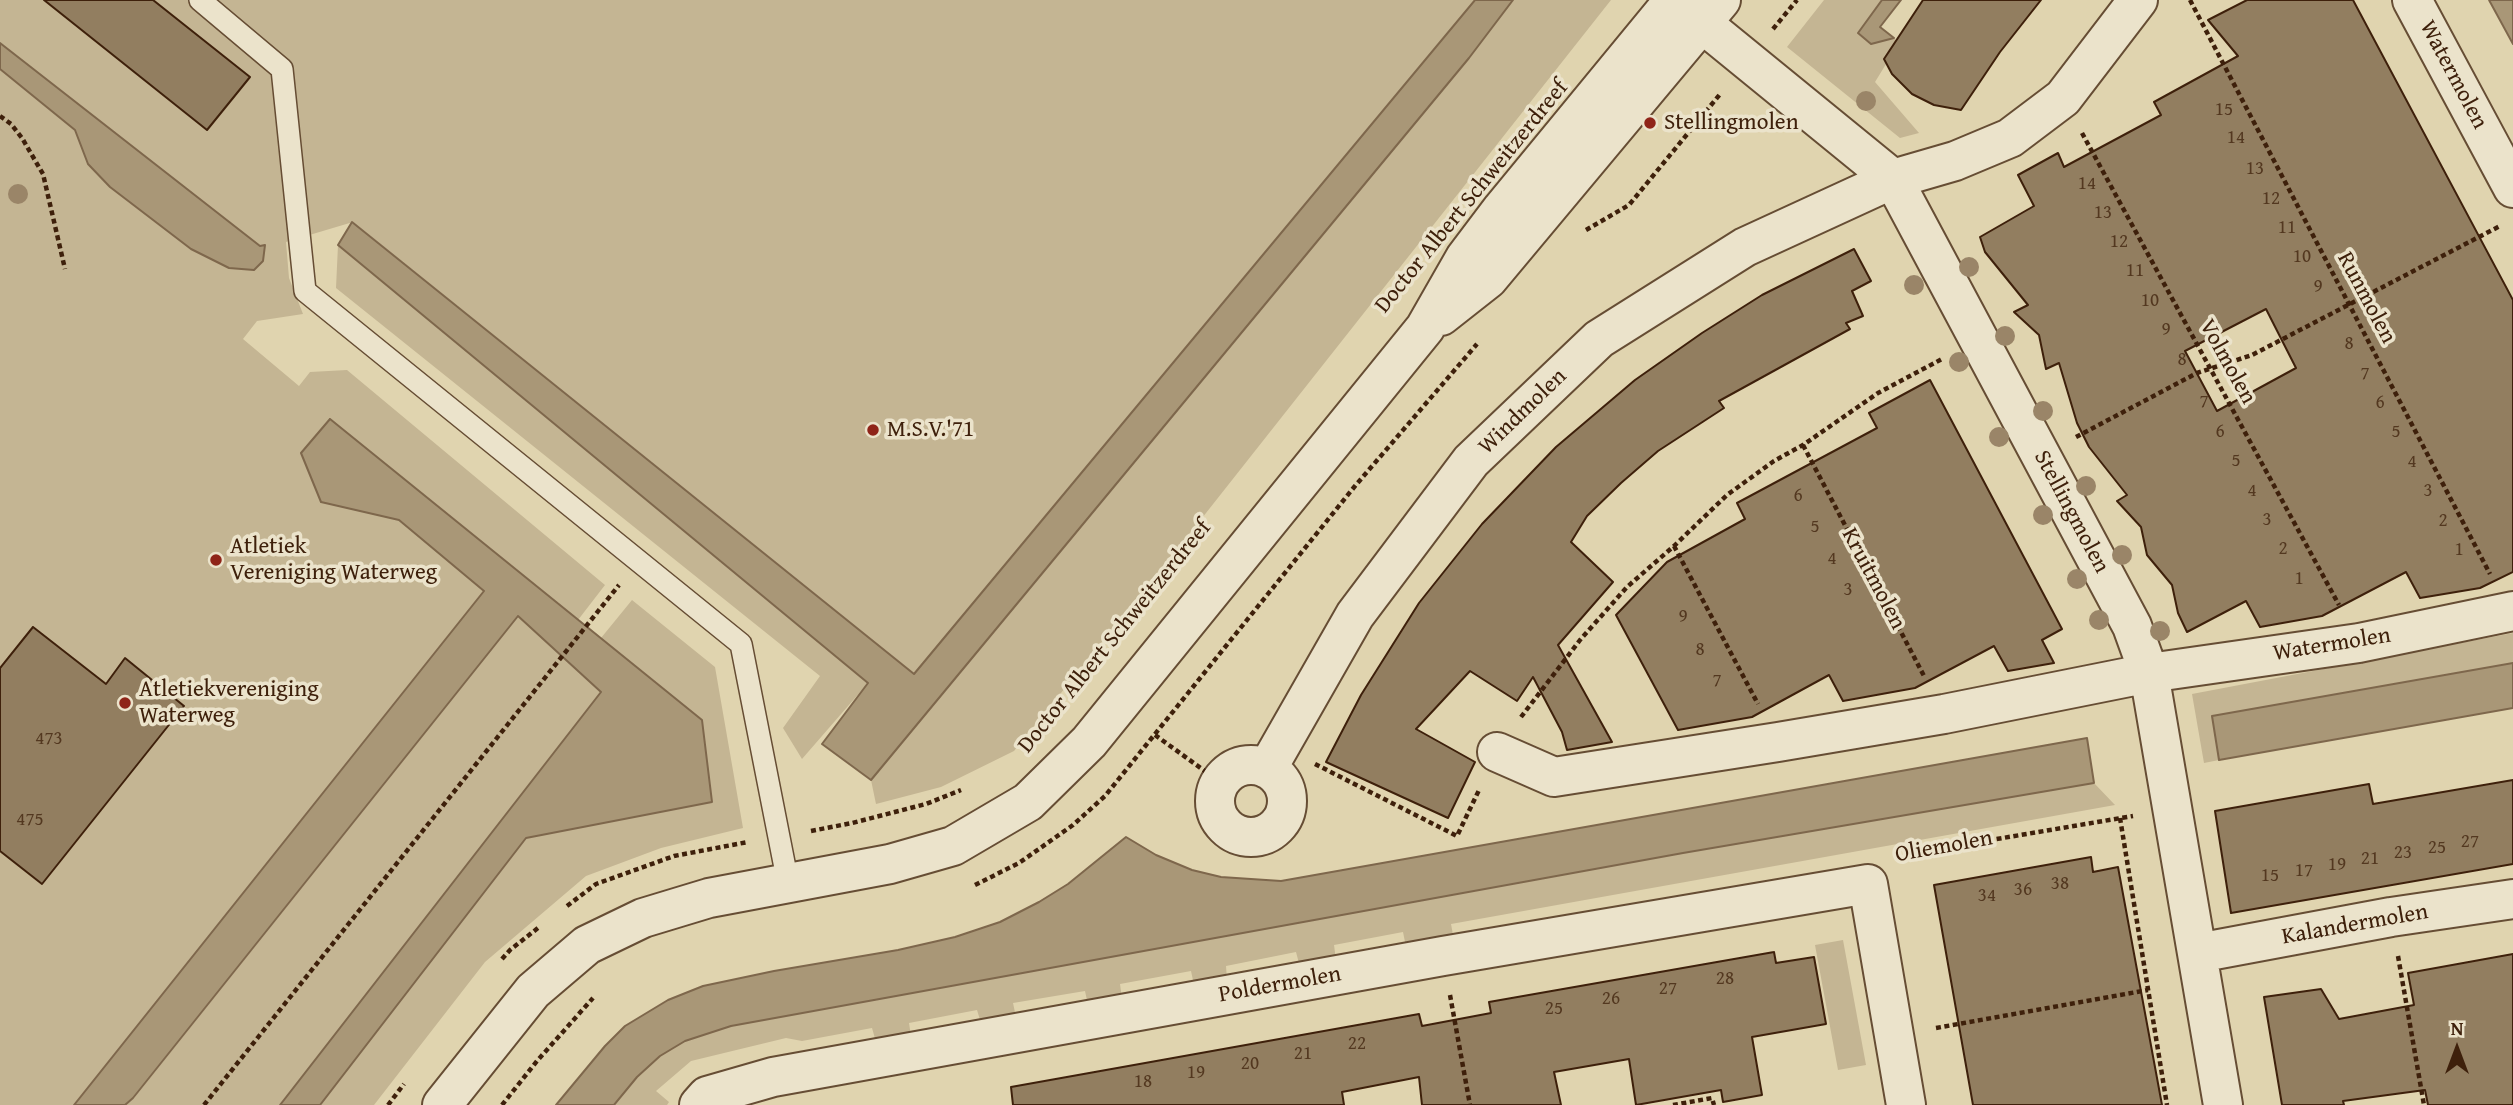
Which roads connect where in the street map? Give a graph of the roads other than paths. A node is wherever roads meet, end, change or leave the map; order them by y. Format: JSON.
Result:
{"nodes":[{"id":1,"x":200,"y":0,"type":"edge"},
{"id":2,"x":2138,"y":0,"type":"edge"},
{"id":3,"x":2412,"y":0,"type":"edge"},
{"id":4,"x":1699,"y":8,"type":"edge"},
{"id":5,"x":1893,"y":178,"type":"junction"},
{"id":6,"x":2513,"y":188,"type":"edge"},
{"id":7,"x":2512,"y":611,"type":"edge"},
{"id":8,"x":2149,"y":673,"type":"junction"},
{"id":9,"x":1497,"y":752,"type":"road end"},
{"id":10,"x":1273,"y":758,"type":"junction"},
{"id":11,"x":788,"y":883,"type":"junction"},
{"id":12,"x":1868,"y":884,"type":"joint"},
{"id":13,"x":2513,"y":899,"type":"edge"},
{"id":14,"x":2198,"y":953,"type":"junction"},
{"id":15,"x":442,"y":1105,"type":"edge"},
{"id":16,"x":699,"y":1105,"type":"edge"},
{"id":17,"x":1906,"y":1105,"type":"edge"},
{"id":18,"x":2223,"y":1105,"type":"edge"}],
"edges":[{"from":1,"to":11,"type":"lane"},
{"from":2,"to":5,"type":"street"},
{"from":3,"to":6,"type":"street","name":"Watermolen"},
{"from":4,"to":5,"type":"street","name":"Stellingmolen"},
{"from":4,"to":11,"type":"street","name":"Doctor Albert Schweitzerdreef"},
{"from":5,"to":8,"type":"street","name":"Stellingmolen"},
{"from":5,"to":10,"type":"street","name":"Windmolen"},
{"from":7,"to":8,"type":"street","name":"Watermolen"},
{"from":8,"to":9,"type":"street"},
{"from":8,"to":14,"type":"street","name":"Stellingmolen"},
{"from":10,"to":10,"type":"street"},
{"from":11,"to":15,"type":"street","name":"Doctor Albert Schweitzerdreef"},
{"from":12,"to":16,"type":"street","name":"Poldermolen"},
{"from":12,"to":17,"type":"street","name":"Oliemolen"},
{"from":13,"to":14,"type":"street","name":"Kalandermolen"},
{"from":14,"to":18,"type":"street","name":"Stellingmolen"}]}
